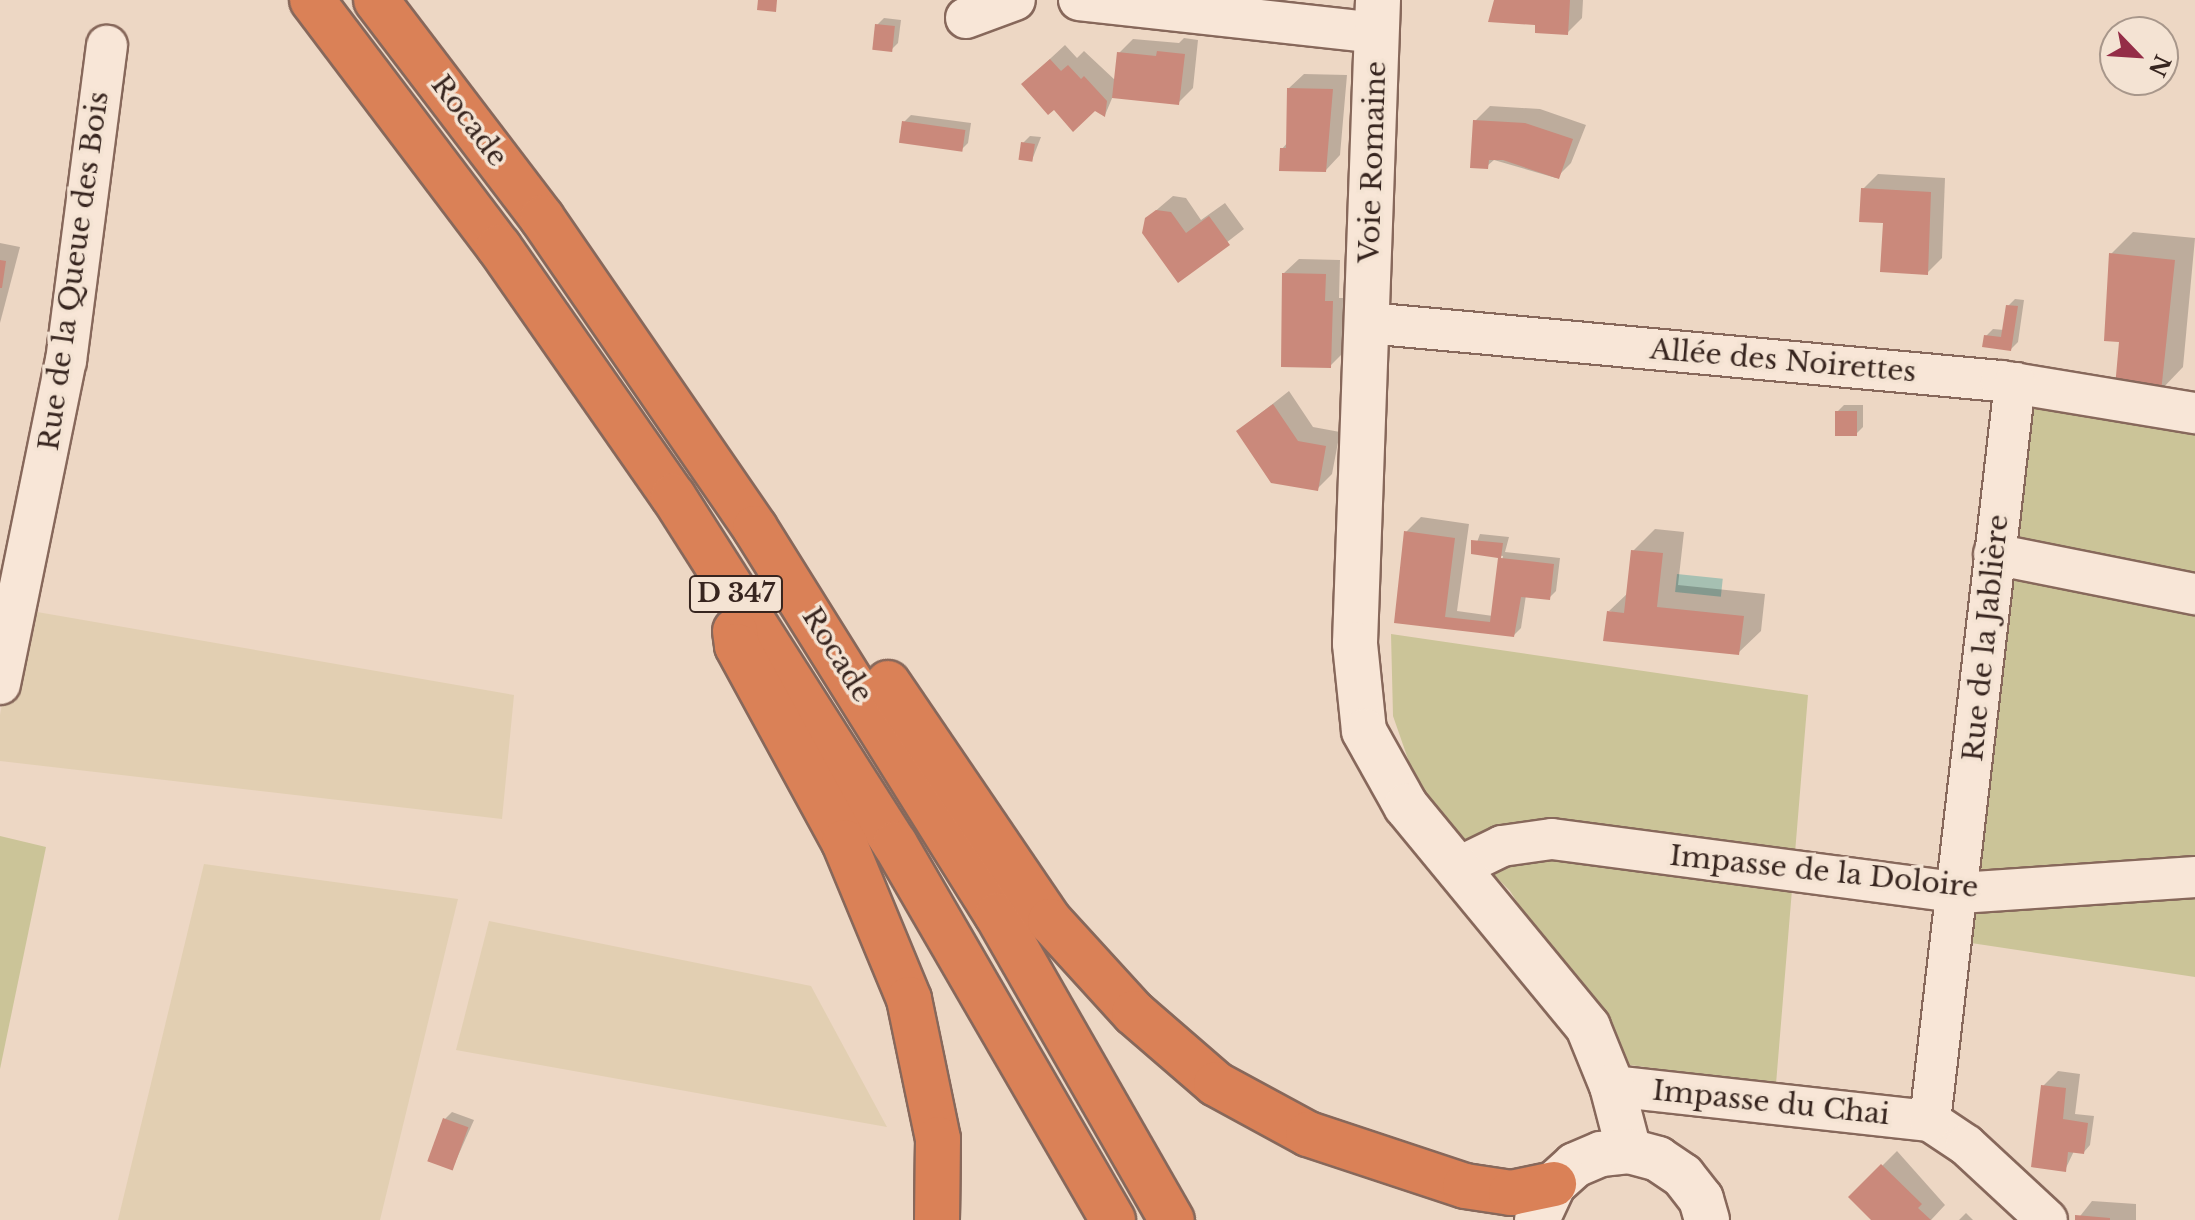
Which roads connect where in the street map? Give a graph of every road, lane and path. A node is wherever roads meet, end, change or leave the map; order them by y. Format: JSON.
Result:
{"nodes":[{"id":1,"x":312,"y":0,"type":"edge"},
{"id":2,"x":376,"y":0,"type":"edge"},
{"id":3,"x":1015,"y":0,"type":"edge"},
{"id":4,"x":1079,"y":0,"type":"edge"},
{"id":5,"x":1377,"y":17,"type":"edge"},
{"id":6,"x":966,"y":18,"type":"dead end"},
{"id":7,"x":107,"y":46,"type":"dead end"},
{"id":8,"x":1368,"y":323,"type":"junction"},
{"id":9,"x":2015,"y":383,"type":"junction"},
{"id":10,"x":2195,"y":413,"type":"edge"},
{"id":11,"x":755,"y":528,"type":"junction"},
{"id":12,"x":1994,"y":554,"type":"junction"},
{"id":13,"x":728,"y":581,"type":"junction"},
{"id":14,"x":2195,"y":594,"type":"edge"},
{"id":15,"x":0,"y":684,"type":"edge"},
{"id":16,"x":1459,"y":867,"type":"junction"},
{"id":17,"x":2195,"y":877,"type":"edge"},
{"id":18,"x":1960,"y":893,"type":"junction"},
{"id":19,"x":1612,"y":1086,"type":"junction"},
{"id":20,"x":1930,"y":1121,"type":"junction"},
{"id":21,"x":1629,"y":1151,"type":"junction"},
{"id":22,"x":1546,"y":1202,"type":"edge"},
{"id":23,"x":937,"y":1220,"type":"edge"},
{"id":24,"x":1113,"y":1220,"type":"edge"},
{"id":25,"x":1172,"y":1220,"type":"edge"},
{"id":26,"x":1707,"y":1220,"type":"edge"},
{"id":27,"x":2047,"y":1220,"type":"edge"}],
"edges":[{"from":1,"to":13,"type":"highway","number":"D 347"},
{"from":2,"to":11,"type":"highway","name":"Rocade","number":"D 347"},
{"from":3,"to":6,"type":"street"},
{"from":4,"to":5,"type":"street"},
{"from":5,"to":8,"type":"street","name":"Voie Romaine"},
{"from":7,"to":15,"type":"street","name":"Rue de la Queue des Bois"},
{"from":8,"to":9,"type":"street","name":"Allée des Noirettes"},
{"from":8,"to":16,"type":"street","name":"Voie Romaine"},
{"from":9,"to":10,"type":"street","name":"Allée des Noirettes"},
{"from":9,"to":12,"type":"street","name":"Rue de la Jablière"},
{"from":11,"to":22,"type":"highway"},
{"from":11,"to":25,"type":"highway","name":"Rocade","number":"D 347"},
{"from":12,"to":14,"type":"street"},
{"from":12,"to":18,"type":"street","name":"Rue de la Jablière"},
{"from":13,"to":23,"type":"highway"},
{"from":13,"to":24,"type":"highway","number":"D 347"},
{"from":16,"to":18,"type":"street","name":"Impasse de la Doloire"},
{"from":16,"to":19,"type":"street","name":"Voie Romaine"},
{"from":17,"to":18,"type":"street","name":"Impasse de la Doloire"},
{"from":18,"to":20,"type":"street","name":"Impasse du Chai"},
{"from":19,"to":20,"type":"street","name":"Impasse du Chai"},
{"from":19,"to":21,"type":"street","name":"Voie Romaine"},
{"from":20,"to":27,"type":"street","name":"Impasse du Chai"},
{"from":21,"to":22,"type":"street"},
{"from":21,"to":26,"type":"street"}]}
